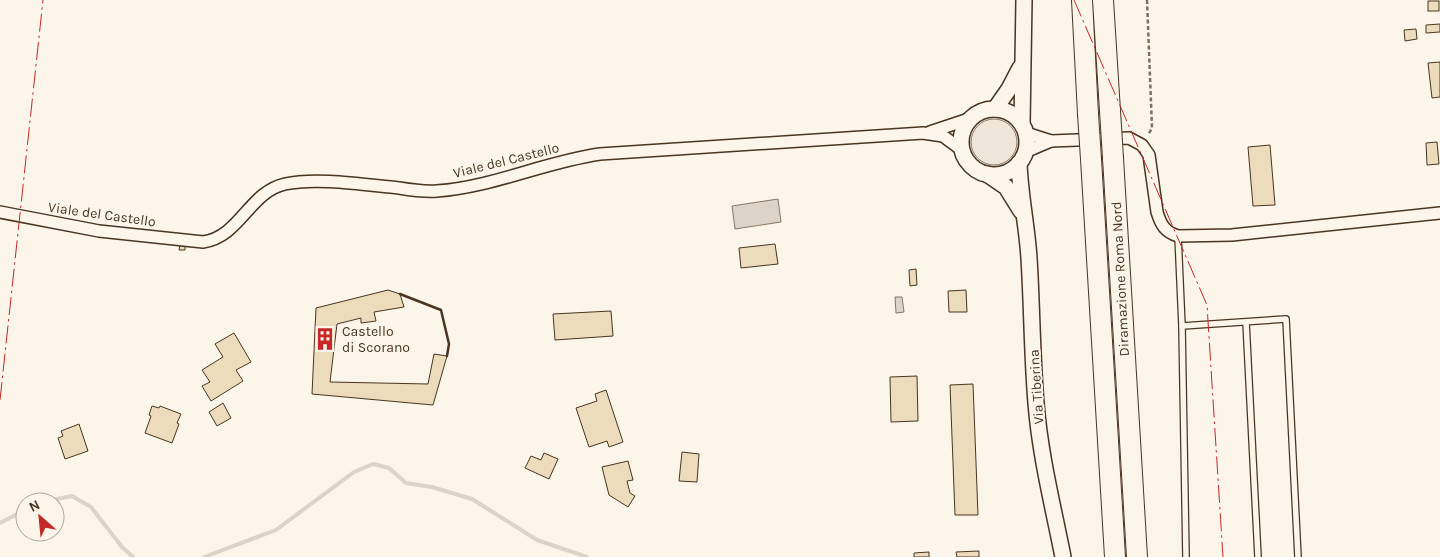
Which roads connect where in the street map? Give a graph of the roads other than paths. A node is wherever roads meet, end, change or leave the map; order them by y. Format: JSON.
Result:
{"nodes":[{"id":1,"x":1024,"y":0,"type":"edge"},
{"id":2,"x":1082,"y":0,"type":"edge"},
{"id":3,"x":1103,"y":0,"type":"edge"},
{"id":4,"x":1023,"y":60,"type":"junction"},
{"id":5,"x":995,"y":109,"type":"junction"},
{"id":6,"x":972,"y":118,"type":"junction"},
{"id":7,"x":1024,"y":129,"type":"junction"},
{"id":8,"x":923,"y":134,"type":"junction"},
{"id":9,"x":1051,"y":141,"type":"junction"},
{"id":10,"x":962,"y":150,"type":"junction"},
{"id":11,"x":1022,"y":158,"type":"junction"},
{"id":12,"x":987,"y":174,"type":"junction"},
{"id":13,"x":0,"y":212,"type":"edge"},
{"id":14,"x":1440,"y":213,"type":"edge"},
{"id":15,"x":1023,"y":215,"type":"junction"},
{"id":16,"x":1178,"y":236,"type":"junction"},
{"id":17,"x":1246,"y":322,"type":"junction"},
{"id":18,"x":1182,"y":326,"type":"junction"},
{"id":19,"x":1045,"y":475,"type":"junction"},
{"id":20,"x":1054,"y":557,"type":"edge"},
{"id":21,"x":1062,"y":557,"type":"edge"},
{"id":22,"x":1115,"y":557,"type":"edge"},
{"id":23,"x":1137,"y":557,"type":"edge"},
{"id":24,"x":1186,"y":557,"type":"edge"},
{"id":25,"x":1258,"y":557,"type":"edge"},
{"id":26,"x":1298,"y":557,"type":"edge"}],
"edges":[{"from":1,"to":4,"type":"main road"},
{"from":2,"to":22,"type":"highway","name":"Diramazione Roma Nord","bridge":true},
{"from":3,"to":23,"type":"highway","name":"Diramazione Roma Nord","bridge":true},
{"from":4,"to":5,"type":"main road"},
{"from":4,"to":7,"type":"main road"},
{"from":5,"to":6,"type":"main road"},
{"from":5,"to":7,"type":"main road"},
{"from":6,"to":8,"type":"street"},
{"from":6,"to":10,"type":"main road"},
{"from":7,"to":9,"type":"street"},
{"from":7,"to":11,"type":"main road"},
{"from":8,"to":10,"type":"street"},
{"from":8,"to":13,"type":"street","name":"Viale del Castello"},
{"from":9,"to":11,"type":"street"},
{"from":9,"to":16,"type":"street"},
{"from":10,"to":12,"type":"main road"},
{"from":11,"to":12,"type":"main road"},
{"from":11,"to":15,"type":"main road","name":"Via Tiberina"},
{"from":12,"to":15,"type":"main road"},
{"from":14,"to":16,"type":"street"},
{"from":15,"to":19,"type":"main road","name":"Via Tiberina"},
{"from":16,"to":18,"type":"lane"},
{"from":17,"to":18,"type":"lane"},
{"from":17,"to":25,"type":"lane"},
{"from":17,"to":26,"type":"lane"},
{"from":18,"to":24,"type":"lane"},
{"from":19,"to":20,"type":"main road"},
{"from":19,"to":21,"type":"main road","name":"Via Tiberina"}]}
